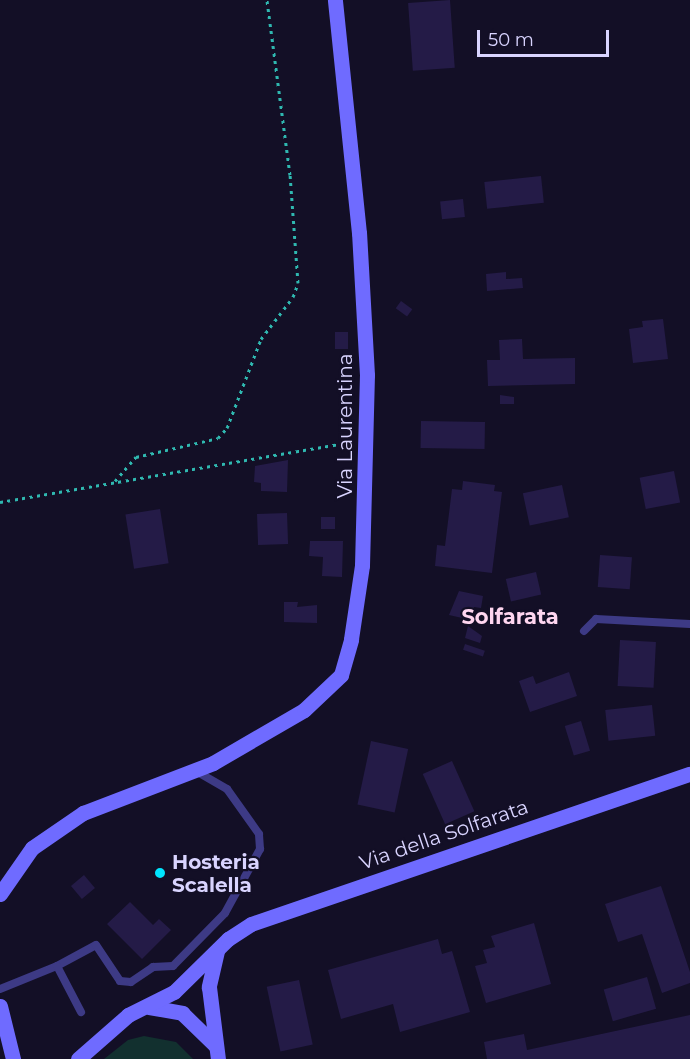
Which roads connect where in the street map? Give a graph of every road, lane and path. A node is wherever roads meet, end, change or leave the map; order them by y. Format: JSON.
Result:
{"nodes":[{"id":1,"x":267,"y":0,"type":"edge"},
{"id":2,"x":335,"y":0,"type":"edge"},
{"id":3,"x":367,"y":440,"type":"junction"},
{"id":4,"x":115,"y":481,"type":"junction"},
{"id":5,"x":0,"y":502,"type":"edge"},
{"id":6,"x":690,"y":624,"type":"edge"},
{"id":7,"x":584,"y":631,"type":"dead end"},
{"id":8,"x":196,"y":771,"type":"junction"},
{"id":9,"x":690,"y":774,"type":"edge"},
{"id":10,"x":0,"y":894,"type":"edge"},
{"id":11,"x":218,"y":948,"type":"junction"},
{"id":12,"x":57,"y":966,"type":"junction"},
{"id":13,"x":0,"y":989,"type":"edge"},
{"id":14,"x":0,"y":1006,"type":"edge"},
{"id":15,"x":146,"y":1008,"type":"junction"},
{"id":16,"x":81,"y":1012,"type":"dead end"},
{"id":17,"x":218,"y":1054,"type":"edge"},
{"id":18,"x":13,"y":1056,"type":"edge"},
{"id":19,"x":78,"y":1059,"type":"edge"}],
"edges":[{"from":1,"to":4,"type":"path"},
{"from":2,"to":3,"type":"main road","name":"Via Laurentina"},
{"from":3,"to":4,"type":"path"},
{"from":3,"to":8,"type":"main road","name":"Via Laurentina"},
{"from":4,"to":5,"type":"path"},
{"from":6,"to":7,"type":"lane"},
{"from":8,"to":10,"type":"main road","name":"Via Laurentina"},
{"from":8,"to":12,"type":"lane"},
{"from":9,"to":11,"type":"main road","name":"Via della Solfarata"},
{"from":11,"to":15,"type":"main road","name":"Via della Solfarata"},
{"from":11,"to":17,"type":"main road"},
{"from":12,"to":13,"type":"lane"},
{"from":12,"to":16,"type":"lane"},
{"from":14,"to":18,"type":"main road"},
{"from":15,"to":17,"type":"main road"},
{"from":15,"to":19,"type":"main road","name":"Via della Solfarata"}]}
